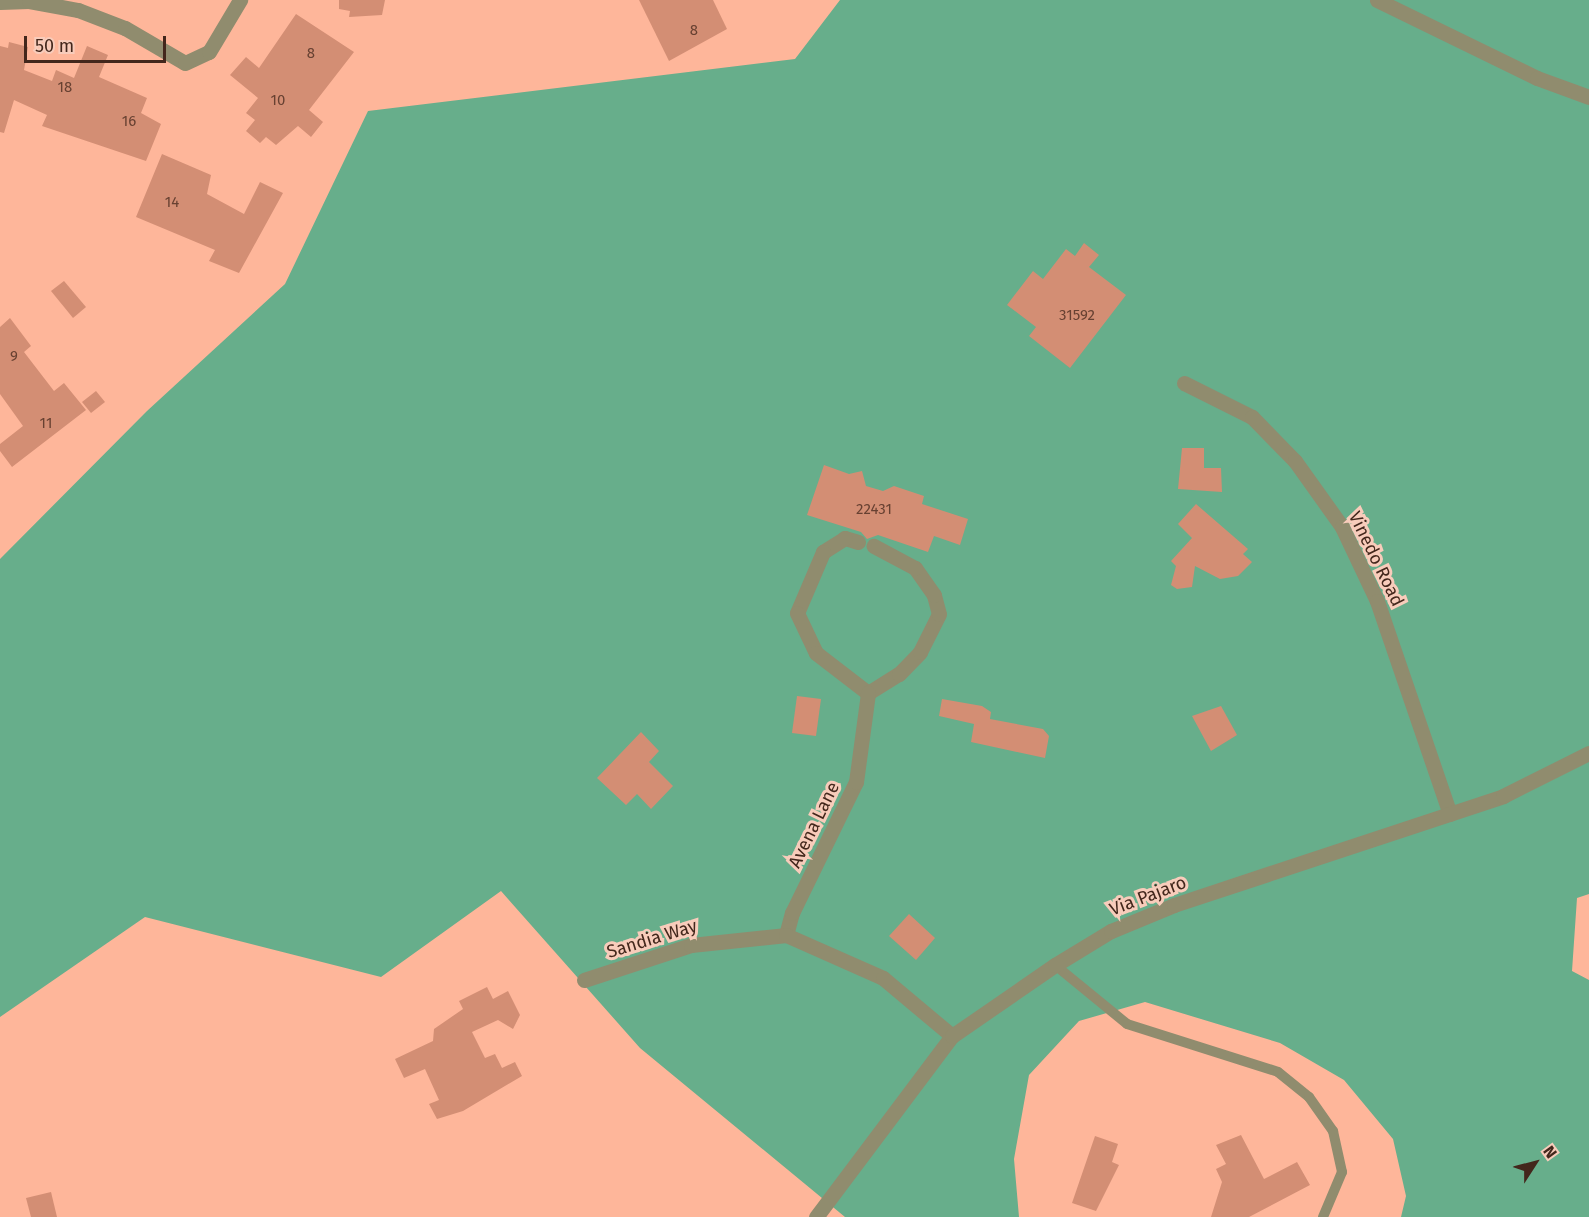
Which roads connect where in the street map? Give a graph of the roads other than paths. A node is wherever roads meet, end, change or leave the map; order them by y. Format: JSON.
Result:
{"nodes":[{"id":1,"x":240,"y":0,"type":"edge"},
{"id":2,"x":1377,"y":0,"type":"edge"},
{"id":3,"x":0,"y":2,"type":"edge"},
{"id":4,"x":1589,"y":97,"type":"edge"},
{"id":5,"x":1184,"y":383,"type":"dead end"},
{"id":6,"x":858,"y":542,"type":"dead end"},
{"id":7,"x":874,"y":546,"type":"dead end"},
{"id":8,"x":868,"y":693,"type":"junction"},
{"id":9,"x":1589,"y":753,"type":"edge"},
{"id":10,"x":1450,"y":814,"type":"junction"},
{"id":11,"x":786,"y":935,"type":"junction"},
{"id":12,"x":1054,"y":965,"type":"junction"},
{"id":13,"x":584,"y":980,"type":"dead end"},
{"id":14,"x":952,"y":1036,"type":"junction"},
{"id":15,"x":816,"y":1217,"type":"edge"},
{"id":16,"x":1323,"y":1217,"type":"edge"}],
"edges":[{"from":1,"to":3,"type":"street"},
{"from":2,"to":4,"type":"street"},
{"from":5,"to":10,"type":"street","name":"Vinedo Road"},
{"from":6,"to":8,"type":"street"},
{"from":7,"to":8,"type":"street"},
{"from":8,"to":11,"type":"street","name":"Avena Lane"},
{"from":9,"to":10,"type":"street","name":"Via Pajaro"},
{"from":10,"to":12,"type":"street","name":"Via Pajaro"},
{"from":11,"to":13,"type":"street","name":"Sandia Way"},
{"from":11,"to":14,"type":"street","name":"Sandia Way"},
{"from":12,"to":14,"type":"street","name":"Via Pajaro"},
{"from":12,"to":16,"type":"lane"},
{"from":14,"to":15,"type":"street","name":"Via Pajaro"}]}
